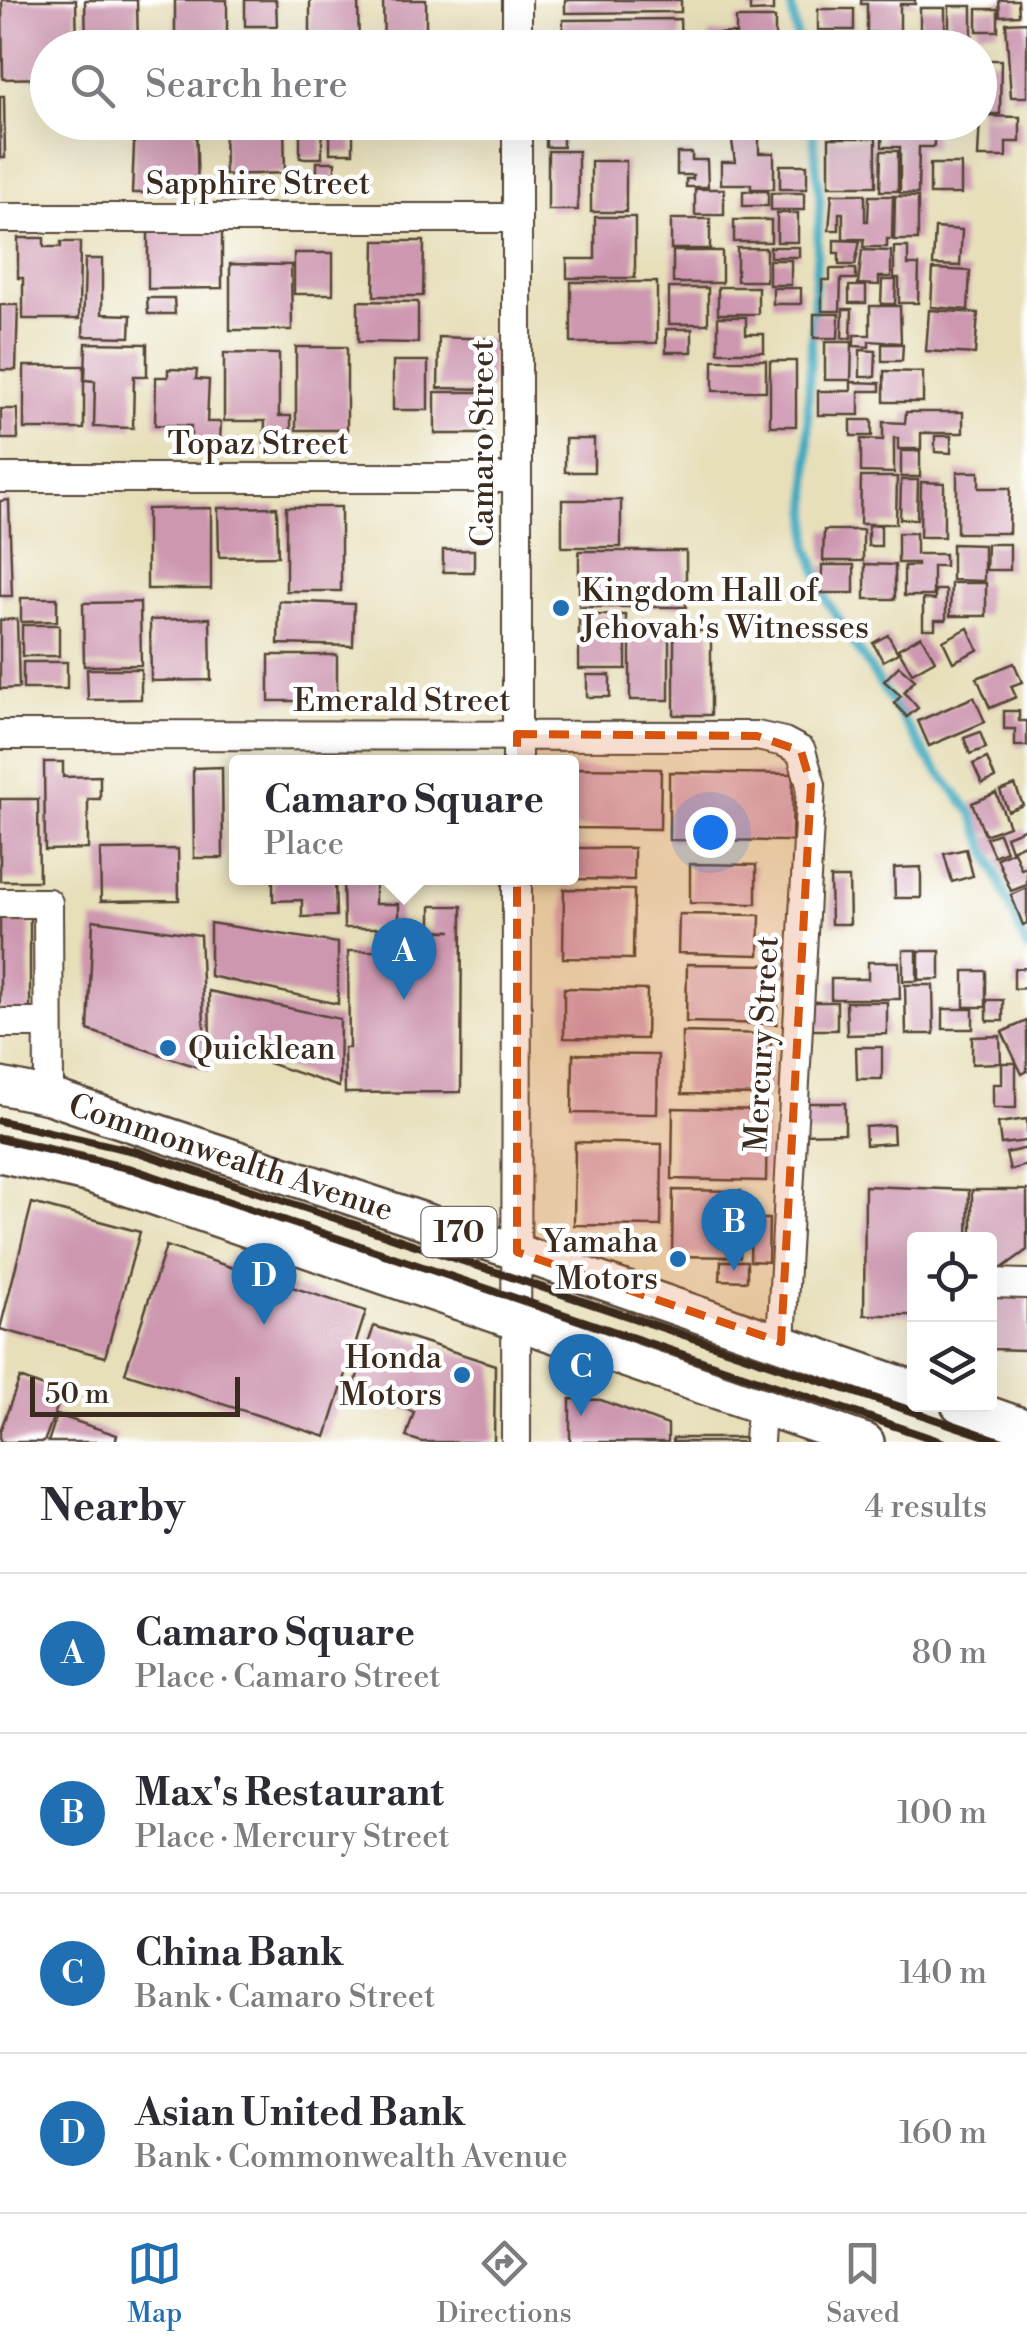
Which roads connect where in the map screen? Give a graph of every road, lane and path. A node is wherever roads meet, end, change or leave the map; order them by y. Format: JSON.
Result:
{"nodes":[{"id":1,"x":516,"y":0,"type":"edge"},
{"id":2,"x":516,"y":30,"type":"edge"},
{"id":3,"x":516,"y":140,"type":"edge"},
{"id":4,"x":0,"y":218,"type":"edge"},
{"id":5,"x":516,"y":218,"type":"junction"},
{"id":6,"x":0,"y":478,"type":"edge"},
{"id":7,"x":516,"y":478,"type":"junction"},
{"id":8,"x":0,"y":735,"type":"edge"},
{"id":9,"x":517,"y":748,"type":"edge"},
{"id":10,"x":802,"y":752,"type":"joint"},
{"id":11,"x":517,"y":885,"type":"edge"},
{"id":12,"x":0,"y":904,"type":"edge"},
{"id":13,"x":0,"y":1023,"type":"edge"},
{"id":14,"x":48,"y":1023,"type":"junction"},
{"id":15,"x":0,"y":1086,"type":"edge"},
{"id":16,"x":49,"y":1096,"type":"junction"},
{"id":17,"x":0,"y":1154,"type":"edge"},
{"id":18,"x":516,"y":1252,"type":"junction"},
{"id":19,"x":997,"y":1283,"type":"edge"},
{"id":20,"x":1027,"y":1284,"type":"edge"},
{"id":21,"x":518,"y":1322,"type":"junction"},
{"id":22,"x":781,"y":1342,"type":"junction"},
{"id":23,"x":907,"y":1387,"type":"edge"},
{"id":24,"x":761,"y":1407,"type":"junction"},
{"id":25,"x":983,"y":1412,"type":"edge"},
{"id":26,"x":1027,"y":1428,"type":"edge"},
{"id":27,"x":516,"y":1442,"type":"edge"},
{"id":28,"x":759,"y":1442,"type":"edge"},
{"id":29,"x":866,"y":1442,"type":"edge"}],
"edges":[{"from":1,"to":2,"type":"street"},
{"from":3,"to":5,"type":"street","name":"Camaro Street"},
{"from":4,"to":5,"type":"street","name":"Sapphire Street"},
{"from":5,"to":7,"type":"street","name":"Camaro Street"},
{"from":6,"to":7,"type":"street","name":"Topaz Street"},
{"from":7,"to":9,"type":"street","name":"Camaro Street"},
{"from":8,"to":9,"type":"street","name":"Emerald Street"},
{"from":9,"to":10,"type":"street","name":"Emerald Street"},
{"from":10,"to":22,"type":"street","name":"Mercury Street"},
{"from":11,"to":18,"type":"street"},
{"from":12,"to":14,"type":"street"},
{"from":13,"to":14,"type":"street"},
{"from":14,"to":16,"type":"street"},
{"from":15,"to":16,"type":"main road","name":"Commonwealth Avenue","number":"170"},
{"from":16,"to":18,"type":"main road","name":"Commonwealth Avenue","number":"170"},
{"from":17,"to":21,"type":"main road","name":"Commonwealth Avenue","number":"170"},
{"from":18,"to":21,"type":"street"},
{"from":18,"to":22,"type":"main road","name":"Commonwealth Avenue","number":"170"},
{"from":19,"to":20,"type":"street"},
{"from":21,"to":24,"type":"main road","name":"Commonwealth Avenue","number":"170"},
{"from":21,"to":27,"type":"street"},
{"from":22,"to":23,"type":"main road","name":"Commonwealth Avenue","number":"170"},
{"from":24,"to":28,"type":"street"},
{"from":24,"to":29,"type":"main road","name":"Commonwealth Avenue","number":"170"},
{"from":25,"to":26,"type":"main road"}]}
